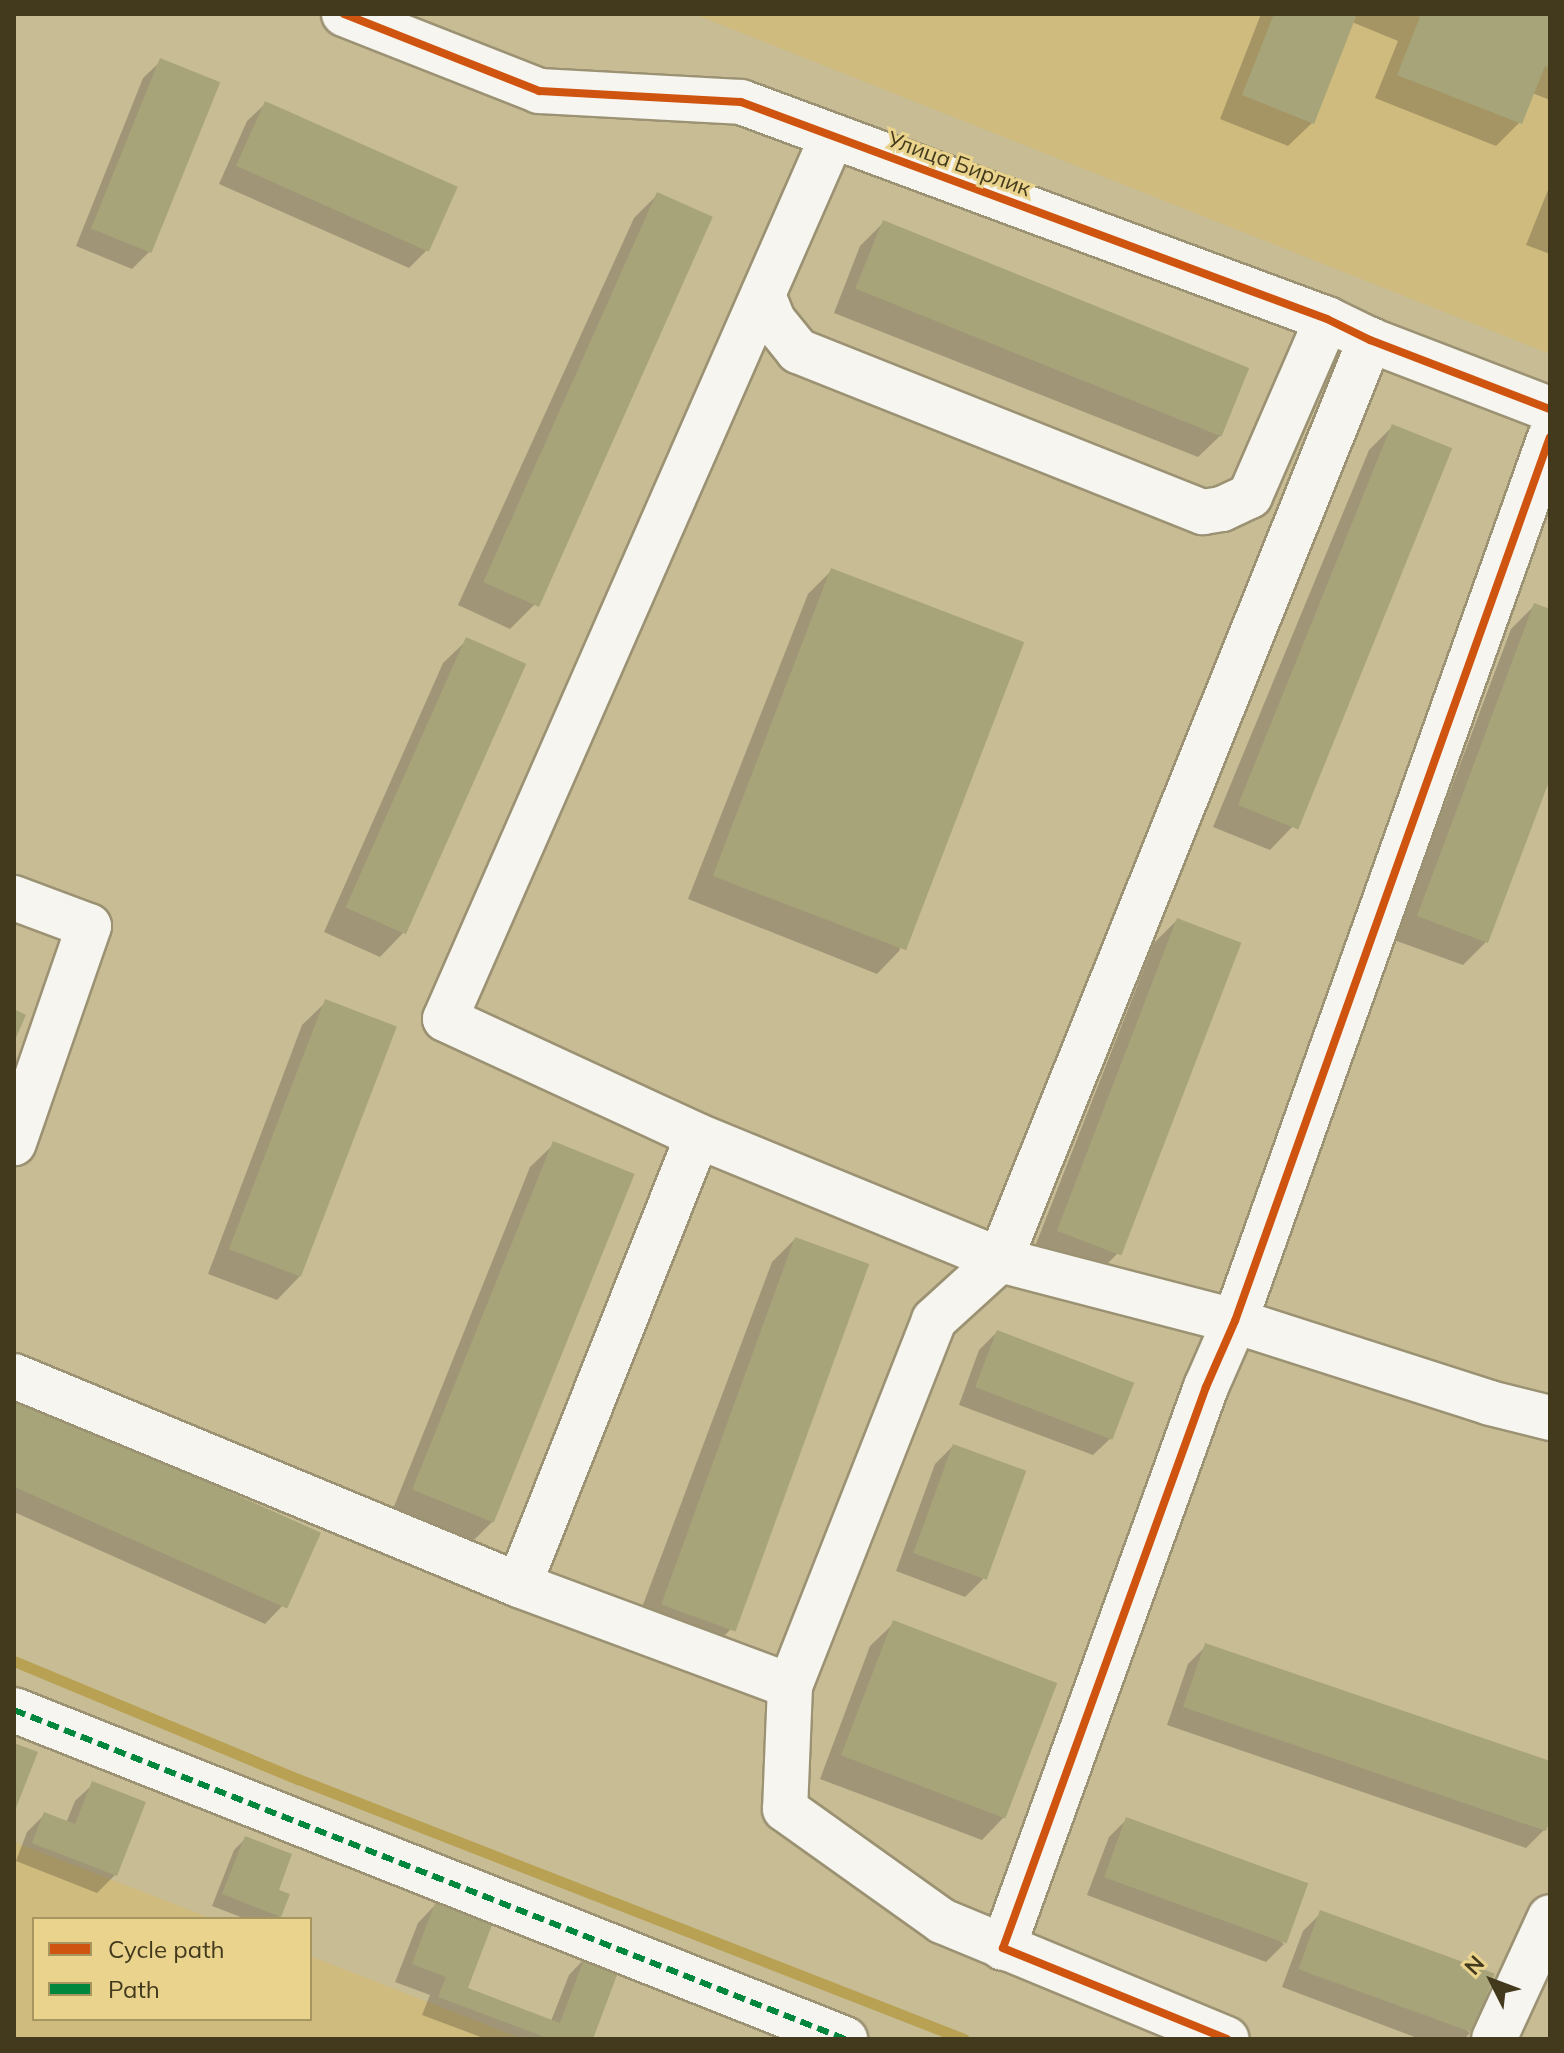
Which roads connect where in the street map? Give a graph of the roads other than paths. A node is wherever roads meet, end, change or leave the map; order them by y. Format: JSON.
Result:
{"nodes":[{"id":1,"x":344,"y":14,"type":"edge"},
{"id":2,"x":832,"y":137,"type":"junction"},
{"id":3,"x":763,"y":295,"type":"junction"},
{"id":4,"x":1327,"y":319,"type":"junction"},
{"id":5,"x":1370,"y":340,"type":"junction"},
{"id":6,"x":1550,"y":409,"type":"edge"},
{"id":7,"x":1550,"y":437,"type":"edge"},
{"id":8,"x":14,"y":898,"type":"edge"},
{"id":9,"x":698,"y":1136,"type":"junction"},
{"id":10,"x":14,"y":1143,"type":"edge"},
{"id":11,"x":1000,"y":1260,"type":"junction"},
{"id":12,"x":1235,"y":1321,"type":"junction"},
{"id":13,"x":14,"y":1376,"type":"edge"},
{"id":14,"x":1550,"y":1418,"type":"edge"},
{"id":15,"x":519,"y":1585,"type":"junction"},
{"id":16,"x":790,"y":1686,"type":"junction"},
{"id":17,"x":14,"y":1710,"type":"edge"},
{"id":18,"x":1550,"y":1917,"type":"edge"},
{"id":19,"x":1003,"y":1948,"type":"junction"},
{"id":20,"x":845,"y":2039,"type":"edge"},
{"id":21,"x":1227,"y":2039,"type":"edge"},
{"id":22,"x":1494,"y":2039,"type":"edge"}],
"edges":[{"from":1,"to":2,"type":"street","name":"Улица Бирлик"},
{"from":2,"to":3,"type":"street"},
{"from":2,"to":4,"type":"street","name":"Улица Бирлик"},
{"from":3,"to":4,"type":"street"},
{"from":3,"to":9,"type":"street"},
{"from":4,"to":5,"type":"street","name":"Улица Бирлик"},
{"from":5,"to":6,"type":"street","name":"Улица Бирлик"},
{"from":5,"to":11,"type":"street"},
{"from":7,"to":12,"type":"street"},
{"from":8,"to":10,"type":"street"},
{"from":9,"to":11,"type":"street"},
{"from":9,"to":15,"type":"street"},
{"from":11,"to":12,"type":"street"},
{"from":11,"to":16,"type":"street"},
{"from":12,"to":14,"type":"street"},
{"from":12,"to":19,"type":"street"},
{"from":13,"to":15,"type":"street"},
{"from":15,"to":16,"type":"street"},
{"from":16,"to":19,"type":"street"},
{"from":17,"to":20,"type":"street"},
{"from":18,"to":22,"type":"street"},
{"from":19,"to":21,"type":"street"}]}
